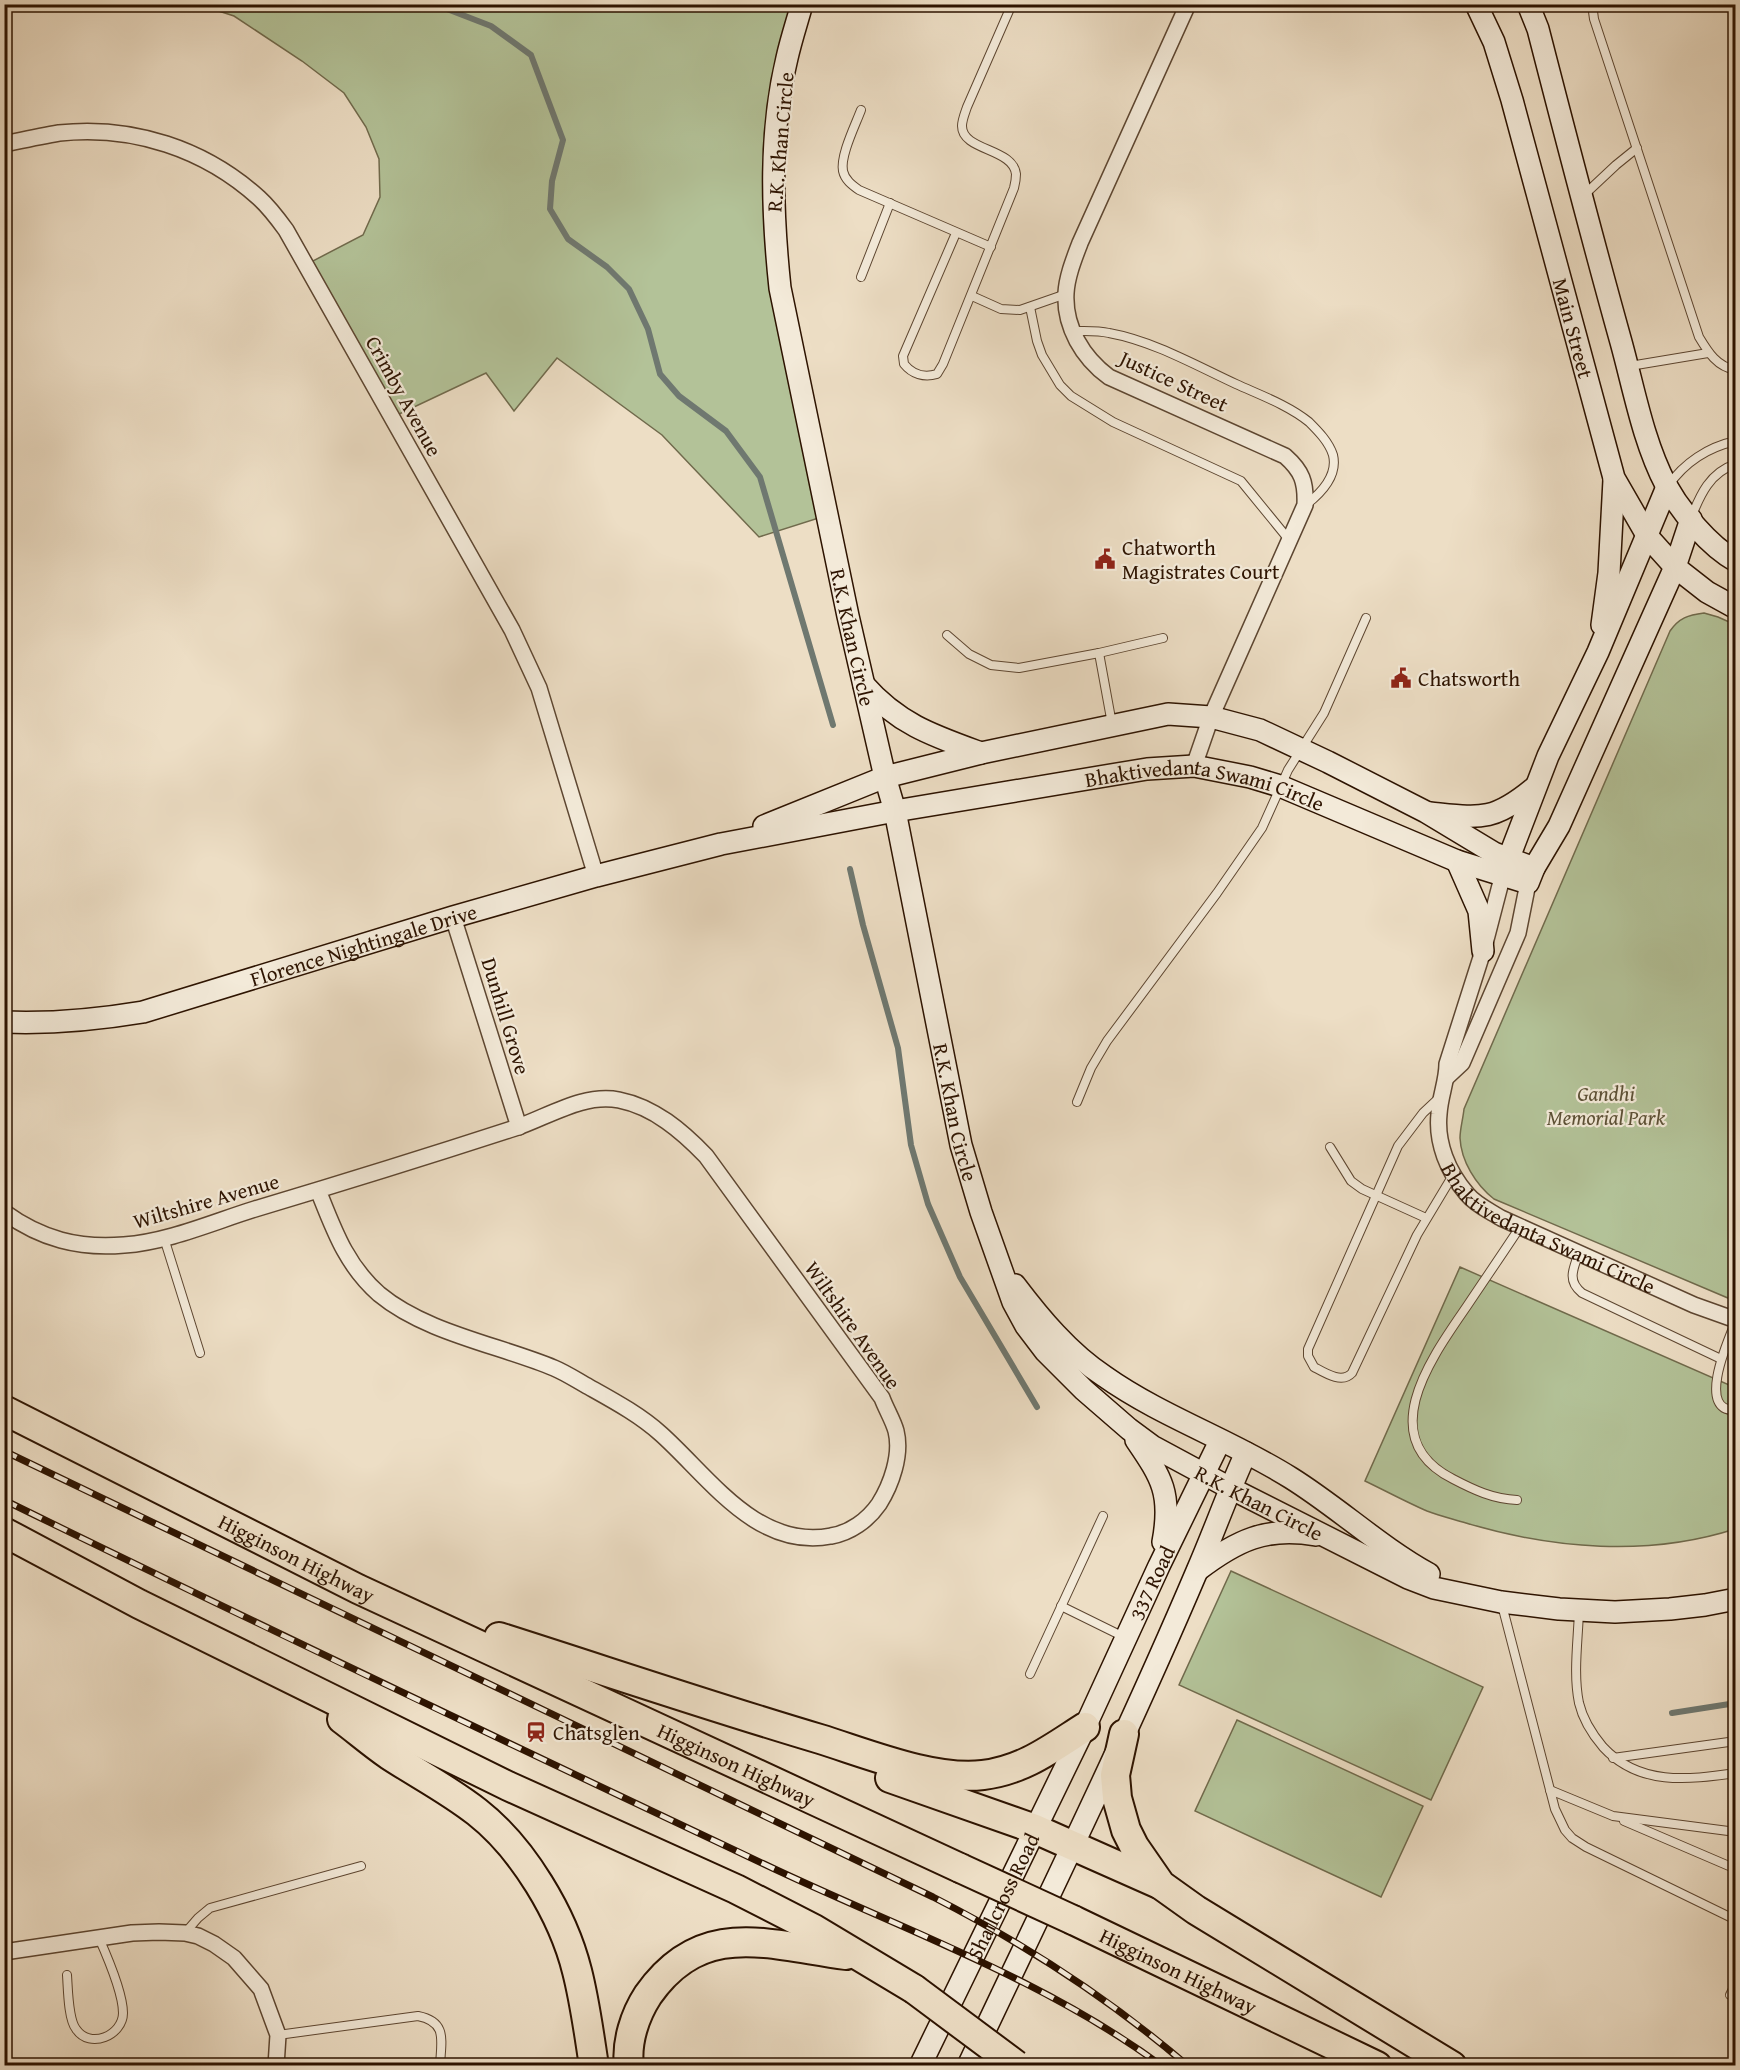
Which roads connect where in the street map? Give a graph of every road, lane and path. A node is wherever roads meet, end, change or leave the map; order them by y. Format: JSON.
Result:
{"nodes":[{"id":1,"x":802,"y":4,"type":"edge"},
{"id":2,"x":1012,"y":4,"type":"edge"},
{"id":3,"x":1188,"y":4,"type":"edge"},
{"id":4,"x":1476,"y":4,"type":"edge"},
{"id":5,"x":1528,"y":4,"type":"edge"},
{"id":6,"x":1592,"y":4,"type":"edge"},
{"id":7,"x":861,"y":110,"type":"dead end"},
{"id":8,"x":4,"y":144,"type":"edge"},
{"id":9,"x":1637,"y":148,"type":"junction"},
{"id":10,"x":1581,"y":198,"type":"junction"},
{"id":11,"x":890,"y":203,"type":"junction"},
{"id":12,"x":956,"y":233,"type":"junction"},
{"id":13,"x":991,"y":247,"type":"junction"},
{"id":14,"x":861,"y":277,"type":"dead end"},
{"id":15,"x":1066,"y":294,"type":"junction"},
{"id":16,"x":972,"y":296,"type":"junction"},
{"id":17,"x":1030,"y":307,"type":"junction"},
{"id":18,"x":1072,"y":331,"type":"junction"},
{"id":19,"x":1708,"y":353,"type":"junction"},
{"id":20,"x":1628,"y":366,"type":"junction"},
{"id":21,"x":1736,"y":370,"type":"edge"},
{"id":22,"x":1736,"y":441,"type":"edge"},
{"id":23,"x":1736,"y":464,"type":"edge"},
{"id":24,"x":1614,"y":478,"type":"junction"},
{"id":25,"x":1667,"y":487,"type":"junction"},
{"id":26,"x":1305,"y":505,"type":"junction"},
{"id":27,"x":1690,"y":519,"type":"junction"},
{"id":28,"x":1648,"y":537,"type":"junction"},
{"id":29,"x":1290,"y":541,"type":"junction"},
{"id":30,"x":1736,"y":561,"type":"edge"},
{"id":31,"x":1675,"y":567,"type":"junction"},
{"id":32,"x":1736,"y":608,"type":"edge"},
{"id":33,"x":1366,"y":618,"type":"dead end"},
{"id":34,"x":947,"y":635,"type":"dead end"},
{"id":35,"x":1163,"y":638,"type":"dead end"},
{"id":36,"x":1598,"y":652,"type":"junction"},
{"id":37,"x":1099,"y":653,"type":"junction"},
{"id":38,"x":864,"y":685,"type":"junction"},
{"id":39,"x":1211,"y":717,"type":"junction"},
{"id":40,"x":1112,"y":725,"type":"junction"},
{"id":41,"x":1300,"y":749,"type":"junction"},
{"id":42,"x":981,"y":753,"type":"junction"},
{"id":43,"x":1194,"y":766,"type":"junction"},
{"id":44,"x":885,"y":777,"type":"junction"},
{"id":45,"x":1280,"y":786,"type":"junction"},
{"id":46,"x":1537,"y":786,"type":"junction"},
{"id":47,"x":895,"y":811,"type":"junction"},
{"id":48,"x":1426,"y":813,"type":"junction"},
{"id":49,"x":721,"y":844,"type":"junction"},
{"id":50,"x":1457,"y":861,"type":"junction"},
{"id":51,"x":1505,"y":866,"type":"junction"},
{"id":52,"x":596,"y":876,"type":"junction"},
{"id":53,"x":1531,"y":876,"type":"junction"},
{"id":54,"x":453,"y":917,"type":"junction"},
{"id":55,"x":1483,"y":951,"type":"junction"},
{"id":56,"x":4,"y":1022,"type":"edge"},
{"id":57,"x":1447,"y":1077,"type":"junction"},
{"id":58,"x":1441,"y":1096,"type":"junction"},
{"id":59,"x":1077,"y":1102,"type":"dead end"},
{"id":60,"x":519,"y":1127,"type":"junction"},
{"id":61,"x":1330,"y":1147,"type":"dead end"},
{"id":62,"x":1454,"y":1174,"type":"junction"},
{"id":63,"x":318,"y":1190,"type":"junction"},
{"id":64,"x":1375,"y":1197,"type":"junction"},
{"id":65,"x":4,"y":1212,"type":"edge"},
{"id":66,"x":1426,"y":1218,"type":"junction"},
{"id":67,"x":1521,"y":1227,"type":"junction"},
{"id":68,"x":164,"y":1238,"type":"junction"},
{"id":69,"x":1579,"y":1253,"type":"junction"},
{"id":70,"x":999,"y":1263,"type":"junction"},
{"id":71,"x":1736,"y":1321,"type":"edge"},
{"id":72,"x":200,"y":1353,"type":"dead end"},
{"id":73,"x":1721,"y":1359,"type":"junction"},
{"id":74,"x":4,"y":1410,"type":"edge"},
{"id":75,"x":1734,"y":1411,"type":"edge"},
{"id":76,"x":1736,"y":1426,"type":"edge"},
{"id":77,"x":1129,"y":1429,"type":"junction"},
{"id":78,"x":1220,"y":1441,"type":"junction"},
{"id":79,"x":1246,"y":1454,"type":"junction"},
{"id":80,"x":1203,"y":1474,"type":"junction"},
{"id":81,"x":1230,"y":1488,"type":"junction"},
{"id":82,"x":1517,"y":1500,"type":"dead end"},
{"id":83,"x":1103,"y":1516,"type":"dead end"},
{"id":84,"x":4,"y":1532,"type":"edge"},
{"id":85,"x":1328,"y":1537,"type":"junction"},
{"id":86,"x":1159,"y":1566,"type":"junction"},
{"id":87,"x":1198,"y":1570,"type":"junction"},
{"id":88,"x":358,"y":1589,"type":"junction"},
{"id":89,"x":1459,"y":1591,"type":"junction"},
{"id":90,"x":1736,"y":1599,"type":"edge"},
{"id":91,"x":1502,"y":1602,"type":"junction"},
{"id":92,"x":1061,"y":1606,"type":"junction"},
{"id":93,"x":1579,"y":1610,"type":"junction"},
{"id":94,"x":1126,"y":1638,"type":"junction"},
{"id":95,"x":1030,"y":1674,"type":"dead end"},
{"id":96,"x":290,"y":1679,"type":"junction"},
{"id":97,"x":717,"y":1708,"type":"junction"},
{"id":98,"x":1085,"y":1727,"type":"junction"},
{"id":99,"x":1124,"y":1734,"type":"junction"},
{"id":100,"x":1736,"y":1741,"type":"edge"},
{"id":101,"x":1614,"y":1758,"type":"junction"},
{"id":102,"x":1736,"y":1773,"type":"edge"},
{"id":103,"x":1550,"y":1790,"type":"junction"},
{"id":104,"x":1613,"y":1816,"type":"junction"},
{"id":105,"x":1035,"y":1828,"type":"junction"},
{"id":106,"x":1736,"y":1832,"type":"edge"},
{"id":107,"x":1073,"y":1844,"type":"junction"},
{"id":108,"x":361,"y":1866,"type":"dead end"},
{"id":109,"x":1736,"y":1869,"type":"edge"},
{"id":110,"x":1161,"y":1885,"type":"junction"},
{"id":111,"x":1736,"y":1920,"type":"edge"},
{"id":112,"x":185,"y":1933,"type":"junction"},
{"id":113,"x":99,"y":1937,"type":"junction"},
{"id":114,"x":4,"y":1952,"type":"edge"},
{"id":115,"x":860,"y":1957,"type":"junction"},
{"id":116,"x":66,"y":1975,"type":"dead end"},
{"id":117,"x":1736,"y":1983,"type":"edge"},
{"id":118,"x":1730,"y":1995,"type":"dead end"},
{"id":119,"x":278,"y":2035,"type":"junction"},
{"id":120,"x":1017,"y":2065,"type":"edge"},
{"id":121,"x":276,"y":2066,"type":"edge"},
{"id":122,"x":440,"y":2066,"type":"edge"},
{"id":123,"x":594,"y":2066,"type":"edge"},
{"id":124,"x":629,"y":2066,"type":"edge"},
{"id":125,"x":920,"y":2066,"type":"edge"},
{"id":126,"x":968,"y":2066,"type":"edge"},
{"id":127,"x":1377,"y":2066,"type":"edge"},
{"id":128,"x":1452,"y":2066,"type":"edge"}],
"edges":[{"from":1,"to":38,"type":"street","name":"R.K. Khan Circle"},
{"from":2,"to":13,"type":"lane"},
{"from":3,"to":15,"type":"street","name":"Justice Street"},
{"from":4,"to":24,"type":"street","name":"Main Street"},
{"from":5,"to":10,"type":"street","name":"Main Street"},
{"from":6,"to":9,"type":"lane"},
{"from":7,"to":11,"type":"lane"},
{"from":8,"to":52,"type":"street","name":"Crimby Avenue"},
{"from":9,"to":10,"type":"lane"},
{"from":9,"to":19,"type":"lane"},
{"from":10,"to":20,"type":"street","name":"Main Street"},
{"from":11,"to":12,"type":"lane"},
{"from":11,"to":14,"type":"lane"},
{"from":12,"to":13,"type":"lane"},
{"from":12,"to":16,"type":"lane"},
{"from":13,"to":16,"type":"lane"},
{"from":15,"to":17,"type":"lane"},
{"from":15,"to":18,"type":"street","name":"Justice Street"},
{"from":16,"to":17,"type":"lane"},
{"from":17,"to":29,"type":"lane"},
{"from":18,"to":26,"type":"street","name":"Justice Street"},
{"from":18,"to":26,"type":"lane"},
{"from":19,"to":20,"type":"lane"},
{"from":19,"to":21,"type":"lane"},
{"from":20,"to":25,"type":"street","name":"Main Street"},
{"from":22,"to":25,"type":"lane"},
{"from":23,"to":27,"type":"lane"},
{"from":24,"to":28,"type":"street","name":"Main Street"},
{"from":24,"to":36,"type":"street"},
{"from":25,"to":27,"type":"street","name":"Main Street"},
{"from":25,"to":28,"type":"street","name":"Bhaktivedanta Swami Circle"},
{"from":26,"to":29,"type":"street","name":"Justice Street"},
{"from":27,"to":30,"type":"street","name":"Main Street"},
{"from":27,"to":31,"type":"street","name":"Bhaktivedanta Swami Circle"},
{"from":28,"to":31,"type":"street","name":"Main Street"},
{"from":28,"to":36,"type":"street","name":"Bhaktivedanta Swami Circle"},
{"from":29,"to":39,"type":"street","name":"Justice Street"},
{"from":31,"to":32,"type":"street","name":"Main Street"},
{"from":31,"to":53,"type":"street","name":"Bhaktivedanta Swami Circle"},
{"from":33,"to":41,"type":"lane"},
{"from":34,"to":37,"type":"lane"},
{"from":35,"to":37,"type":"lane"},
{"from":36,"to":46,"type":"street","name":"Bhaktivedanta Swami Circle"},
{"from":37,"to":40,"type":"lane"},
{"from":38,"to":42,"type":"street"},
{"from":38,"to":44,"type":"street","name":"R.K. Khan Circle"},
{"from":39,"to":40,"type":"street","name":"Bhaktivedanta Swami Circle"},
{"from":39,"to":41,"type":"street","name":"Bhaktivedanta Swami Circle"},
{"from":39,"to":43,"type":"street","name":"Justice Street"},
{"from":40,"to":42,"type":"street","name":"Bhaktivedanta Swami Circle"},
{"from":41,"to":45,"type":"lane"},
{"from":41,"to":48,"type":"street","name":"Bhaktivedanta Swami Circle"},
{"from":42,"to":44,"type":"street","name":"Bhaktivedanta Swami Circle"},
{"from":43,"to":45,"type":"street","name":"Bhaktivedanta Swami Circle"},
{"from":43,"to":47,"type":"street","name":"Bhaktivedanta Swami Circle"},
{"from":44,"to":47,"type":"street","name":"R.K. Khan Circle"},
{"from":44,"to":49,"type":"street","name":"Florence Nightingale Drive"},
{"from":45,"to":50,"type":"street","name":"Bhaktivedanta Swami Circle"},
{"from":45,"to":59,"type":"lane"},
{"from":46,"to":48,"type":"street"},
{"from":46,"to":51,"type":"street","name":"Bhaktivedanta Swami Circle"},
{"from":47,"to":49,"type":"street","name":"Florence Nightingale Drive"},
{"from":47,"to":70,"type":"street","name":"R.K. Khan Circle"},
{"from":48,"to":51,"type":"street","name":"Bhaktivedanta Swami Circle"},
{"from":49,"to":52,"type":"street","name":"Florence Nightingale Drive"},
{"from":50,"to":51,"type":"street","name":"Bhaktivedanta Swami Circle"},
{"from":50,"to":55,"type":"street"},
{"from":51,"to":53,"type":"street"},
{"from":51,"to":55,"type":"street","name":"Bhaktivedanta Swami Circle"},
{"from":52,"to":54,"type":"street","name":"Florence Nightingale Drive"},
{"from":53,"to":57,"type":"street","name":"Bhaktivedanta Swami Circle"},
{"from":54,"to":56,"type":"street","name":"Florence Nightingale Drive"},
{"from":54,"to":60,"type":"street","name":"Dunhill Grove"},
{"from":55,"to":57,"type":"street","name":"Bhaktivedanta Swami Circle"},
{"from":57,"to":58,"type":"street","name":"Bhaktivedanta Swami Circle"},
{"from":58,"to":62,"type":"street","name":"Bhaktivedanta Swami Circle"},
{"from":58,"to":64,"type":"lane"},
{"from":60,"to":63,"type":"street","name":"Wiltshire Avenue"},
{"from":60,"to":63,"type":"street","name":"Wiltshire Avenue"},
{"from":61,"to":64,"type":"lane"},
{"from":62,"to":66,"type":"lane"},
{"from":62,"to":67,"type":"street","name":"Bhaktivedanta Swami Circle"},
{"from":63,"to":68,"type":"street","name":"Wiltshire Avenue"},
{"from":64,"to":66,"type":"lane"},
{"from":64,"to":66,"type":"lane"},
{"from":65,"to":68,"type":"street","name":"Wiltshire Avenue"},
{"from":67,"to":69,"type":"street","name":"Bhaktivedanta Swami Circle"},
{"from":67,"to":82,"type":"lane"},
{"from":68,"to":72,"type":"lane"},
{"from":69,"to":71,"type":"street","name":"Bhaktivedanta Swami Circle"},
{"from":69,"to":73,"type":"lane"},
{"from":70,"to":77,"type":"street","name":"R.K. Khan Circle"},
{"from":70,"to":78,"type":"street","name":"R.K. Khan Circle"},
{"from":71,"to":73,"type":"lane"},
{"from":73,"to":75,"type":"lane"},
{"from":74,"to":88,"type":"highway","name":"Higginson Highway"},
{"from":75,"to":76,"type":"lane"},
{"from":77,"to":80,"type":"street","name":"R.K. Khan Circle"},
{"from":77,"to":86,"type":"street"},
{"from":78,"to":79,"type":"street","name":"R.K. Khan Circle"},
{"from":78,"to":80,"type":"street","name":"337 Road"},
{"from":79,"to":81,"type":"street","name":"337 Road"},
{"from":79,"to":89,"type":"street","name":"R.K. Khan Circle"},
{"from":80,"to":81,"type":"street","name":"R.K. Khan Circle"},
{"from":80,"to":86,"type":"street","name":"337 Road"},
{"from":81,"to":85,"type":"street","name":"R.K. Khan Circle"},
{"from":81,"to":87,"type":"street","name":"337 Road"},
{"from":83,"to":92,"type":"lane"},
{"from":84,"to":96,"type":"highway"},
{"from":85,"to":87,"type":"street"},
{"from":85,"to":89,"type":"street","name":"R.K. Khan Circle"},
{"from":86,"to":94,"type":"street","name":"337 Road"},
{"from":87,"to":99,"type":"street","name":"337 Road"},
{"from":88,"to":97,"type":"highway"},
{"from":88,"to":127,"type":"highway","name":"Higginson Highway","bridge":true},
{"from":89,"to":91,"type":"street","name":"R.K. Khan Circle"},
{"from":90,"to":93,"type":"street","name":"R.K. Khan Circle"},
{"from":91,"to":93,"type":"street","name":"R.K. Khan Circle"},
{"from":91,"to":103,"type":"lane"},
{"from":92,"to":94,"type":"lane"},
{"from":92,"to":95,"type":"lane"},
{"from":93,"to":101,"type":"lane"},
{"from":94,"to":98,"type":"street","name":"337 Road"},
{"from":96,"to":115,"type":"highway"},
{"from":96,"to":123,"type":"highway"},
{"from":97,"to":98,"type":"highway"},
{"from":97,"to":105,"type":"highway"},
{"from":98,"to":105,"type":"street","name":"Shallcross Road"},
{"from":99,"to":107,"type":"street","name":"Shallcross Road"},
{"from":99,"to":110,"type":"highway"},
{"from":100,"to":101,"type":"lane"},
{"from":101,"to":102,"type":"lane"},
{"from":103,"to":104,"type":"lane"},
{"from":103,"to":111,"type":"lane"},
{"from":104,"to":106,"type":"lane"},
{"from":104,"to":109,"type":"lane"},
{"from":105,"to":107,"type":"highway"},
{"from":105,"to":125,"type":"street","name":"Shallcross Road"},
{"from":107,"to":110,"type":"highway"},
{"from":107,"to":126,"type":"street","name":"Shallcross Road"},
{"from":108,"to":112,"type":"lane"},
{"from":110,"to":128,"type":"highway"},
{"from":112,"to":113,"type":"street"},
{"from":112,"to":119,"type":"street"},
{"from":113,"to":114,"type":"street"},
{"from":113,"to":116,"type":"lane"},
{"from":115,"to":120,"type":"highway","bridge":true},
{"from":115,"to":124,"type":"highway"},
{"from":117,"to":118,"type":"lane"},
{"from":119,"to":121,"type":"street"},
{"from":119,"to":122,"type":"lane"}]}
